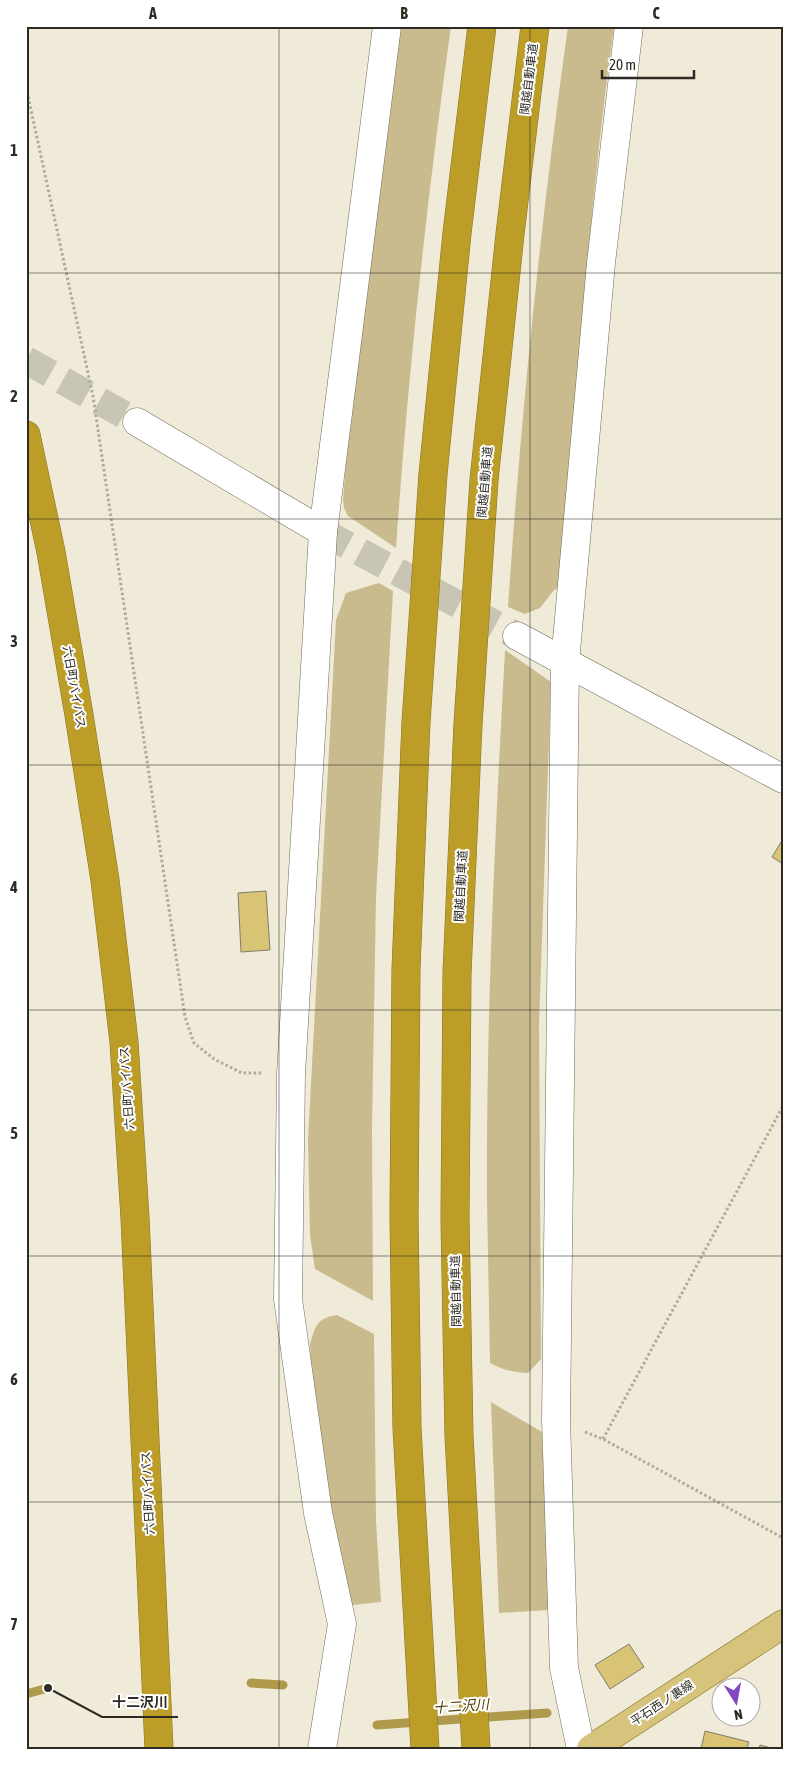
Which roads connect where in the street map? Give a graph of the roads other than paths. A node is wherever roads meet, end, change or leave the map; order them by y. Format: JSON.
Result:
{"nodes":[{"id":1,"x":387,"y":26,"type":"edge"},
{"id":2,"x":482,"y":26,"type":"edge"},
{"id":3,"x":535,"y":26,"type":"edge"},
{"id":4,"x":629,"y":26,"type":"edge"},
{"id":5,"x":137,"y":422,"type":"tunnel mouth"},
{"id":6,"x":26,"y":435,"type":"edge"},
{"id":7,"x":323,"y":532,"type":"junction"},
{"id":8,"x":517,"y":636,"type":"tunnel mouth"},
{"id":9,"x":565,"y":662,"type":"junction"},
{"id":10,"x":783,"y":779,"type":"edge"},
{"id":11,"x":783,"y":1624,"type":"edge"},
{"id":12,"x":160,"y":1749,"type":"edge"},
{"id":13,"x":322,"y":1749,"type":"edge"},
{"id":14,"x":425,"y":1749,"type":"edge"},
{"id":15,"x":476,"y":1749,"type":"edge"},
{"id":16,"x":581,"y":1749,"type":"edge"},
{"id":17,"x":591,"y":1749,"type":"edge"}],
"edges":[{"from":1,"to":7,"type":"street"},
{"from":2,"to":14,"type":"highway"},
{"from":3,"to":15,"type":"highway","name":"関越自動車道"},
{"from":4,"to":9,"type":"street"},
{"from":5,"to":7,"type":"street"},
{"from":6,"to":12,"type":"highway","name":"六日町バイパス"},
{"from":7,"to":13,"type":"street"},
{"from":8,"to":9,"type":"street"},
{"from":9,"to":10,"type":"street"},
{"from":9,"to":16,"type":"street"},
{"from":11,"to":17,"type":"main road","name":"平石西ノ裏線"}]}
